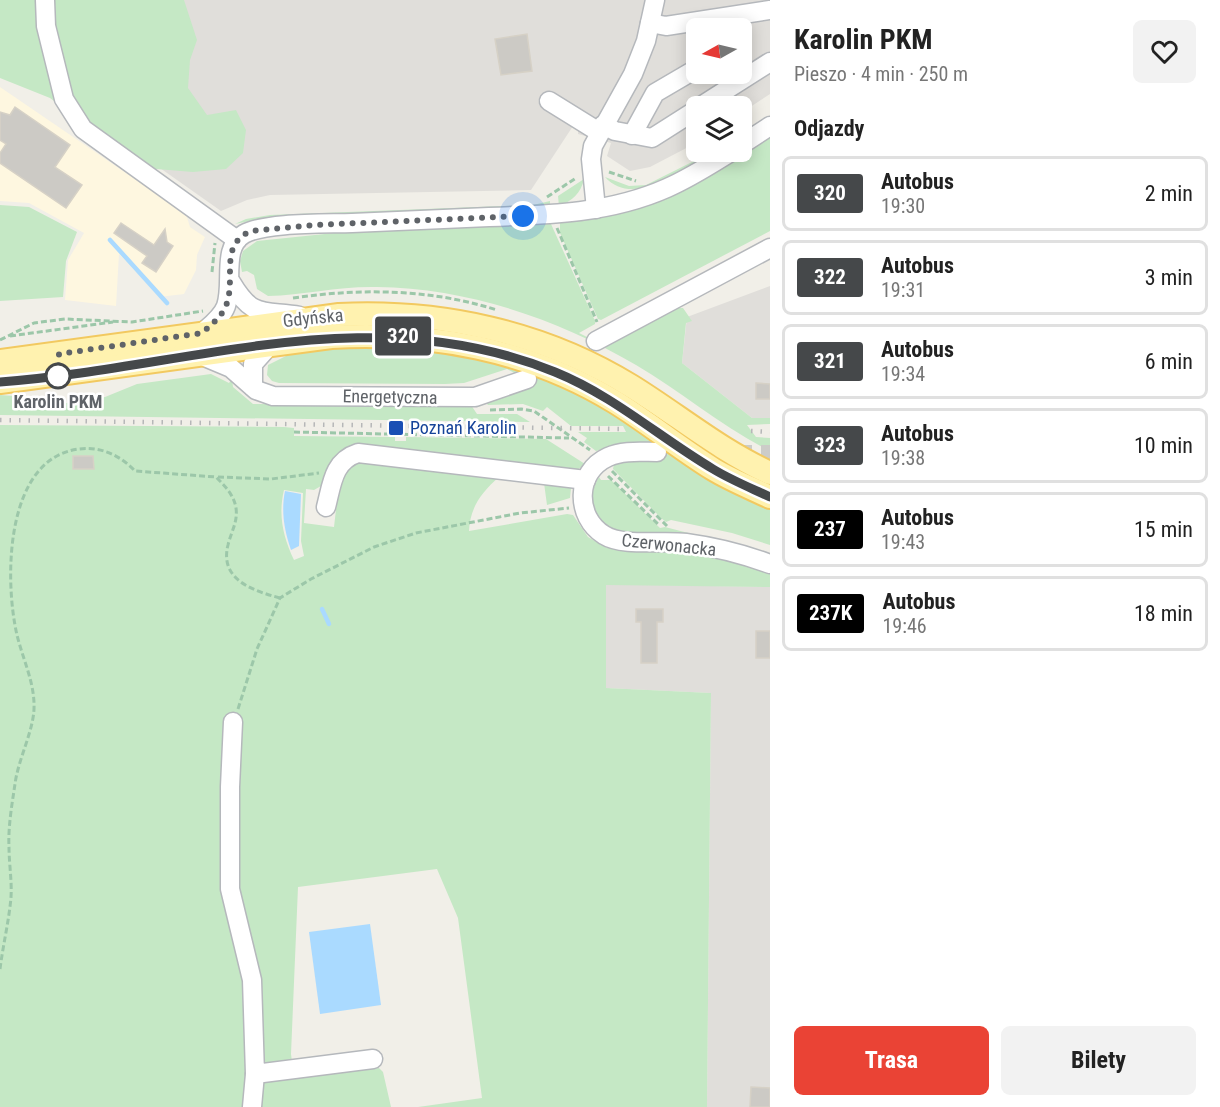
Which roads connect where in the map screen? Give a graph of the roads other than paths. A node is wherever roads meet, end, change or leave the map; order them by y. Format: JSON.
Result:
{"nodes":[{"id":1,"x":45,"y":0,"type":"edge"},
{"id":2,"x":655,"y":0,"type":"edge"},
{"id":3,"x":770,"y":10,"type":"edge"},
{"id":4,"x":650,"y":23,"type":"junction"},
{"id":5,"x":770,"y":62,"type":"edge"},
{"id":6,"x":686,"y":75,"type":"edge"},
{"id":7,"x":717,"y":96,"type":"edge"},
{"id":8,"x":549,"y":101,"type":"dead end"},
{"id":9,"x":686,"y":116,"type":"edge"},
{"id":10,"x":770,"y":126,"type":"edge"},
{"id":11,"x":601,"y":128,"type":"junction"},
{"id":12,"x":632,"y":135,"type":"junction"},
{"id":13,"x":752,"y":138,"type":"edge"},
{"id":14,"x":713,"y":162,"type":"edge"},
{"id":15,"x":597,"y":209,"type":"junction"},
{"id":16,"x":237,"y":240,"type":"junction"},
{"id":17,"x":770,"y":248,"type":"edge"},
{"id":18,"x":231,"y":282,"type":"junction"},
{"id":19,"x":311,"y":317,"type":"junction"},
{"id":20,"x":597,"y":334,"type":"road end"},
{"id":21,"x":201,"y":344,"type":"junction"},
{"id":22,"x":270,"y":345,"type":"junction"},
{"id":23,"x":0,"y":361,"type":"edge"},
{"id":24,"x":527,"y":379,"type":"dead end"},
{"id":25,"x":0,"y":382,"type":"edge"},
{"id":26,"x":253,"y":387,"type":"junction"},
{"id":27,"x":657,"y":452,"type":"dead end"},
{"id":28,"x":770,"y":473,"type":"edge"},
{"id":29,"x":594,"y":477,"type":"junction"},
{"id":30,"x":770,"y":497,"type":"edge"},
{"id":31,"x":326,"y":507,"type":"dead end"},
{"id":32,"x":770,"y":564,"type":"edge"},
{"id":33,"x":233,"y":722,"type":"road end"},
{"id":34,"x":373,"y":1059,"type":"dead end"},
{"id":35,"x":255,"y":1074,"type":"junction"},
{"id":36,"x":252,"y":1107,"type":"edge"}],
"edges":[{"from":1,"to":16,"type":"street"},
{"from":2,"to":4,"type":"street"},
{"from":3,"to":4,"type":"street"},
{"from":4,"to":11,"type":"street"},
{"from":5,"to":7,"type":"street"},
{"from":6,"to":12,"type":"street"},
{"from":8,"to":11,"type":"street"},
{"from":9,"to":12,"type":"street"},
{"from":10,"to":13,"type":"street"},
{"from":11,"to":12,"type":"street"},
{"from":11,"to":15,"type":"street"},
{"from":14,"to":15,"type":"street"},
{"from":15,"to":16,"type":"street"},
{"from":16,"to":18,"type":"street"},
{"from":17,"to":20,"type":"street"},
{"from":18,"to":19,"type":"street"},
{"from":18,"to":21,"type":"street"},
{"from":19,"to":21,"type":"main road","name":"Gdyńska"},
{"from":19,"to":28,"type":"main road","name":"Gdyńska"},
{"from":21,"to":22,"type":"main road","name":"Gdyńska"},
{"from":21,"to":23,"type":"main road","name":"Gdyńska"},
{"from":21,"to":25,"type":"main road","name":"Gdyńska"},
{"from":21,"to":26,"type":"street","name":"Energetyczna"},
{"from":22,"to":26,"type":"street"},
{"from":22,"to":30,"type":"main road","name":"Gdyńska"},
{"from":24,"to":26,"type":"street","name":"Energetyczna"},
{"from":27,"to":29,"type":"street"},
{"from":29,"to":31,"type":"street"},
{"from":29,"to":32,"type":"street","name":"Czerwonacka"},
{"from":33,"to":35,"type":"street"},
{"from":34,"to":35,"type":"street"},
{"from":35,"to":36,"type":"street"}]}
